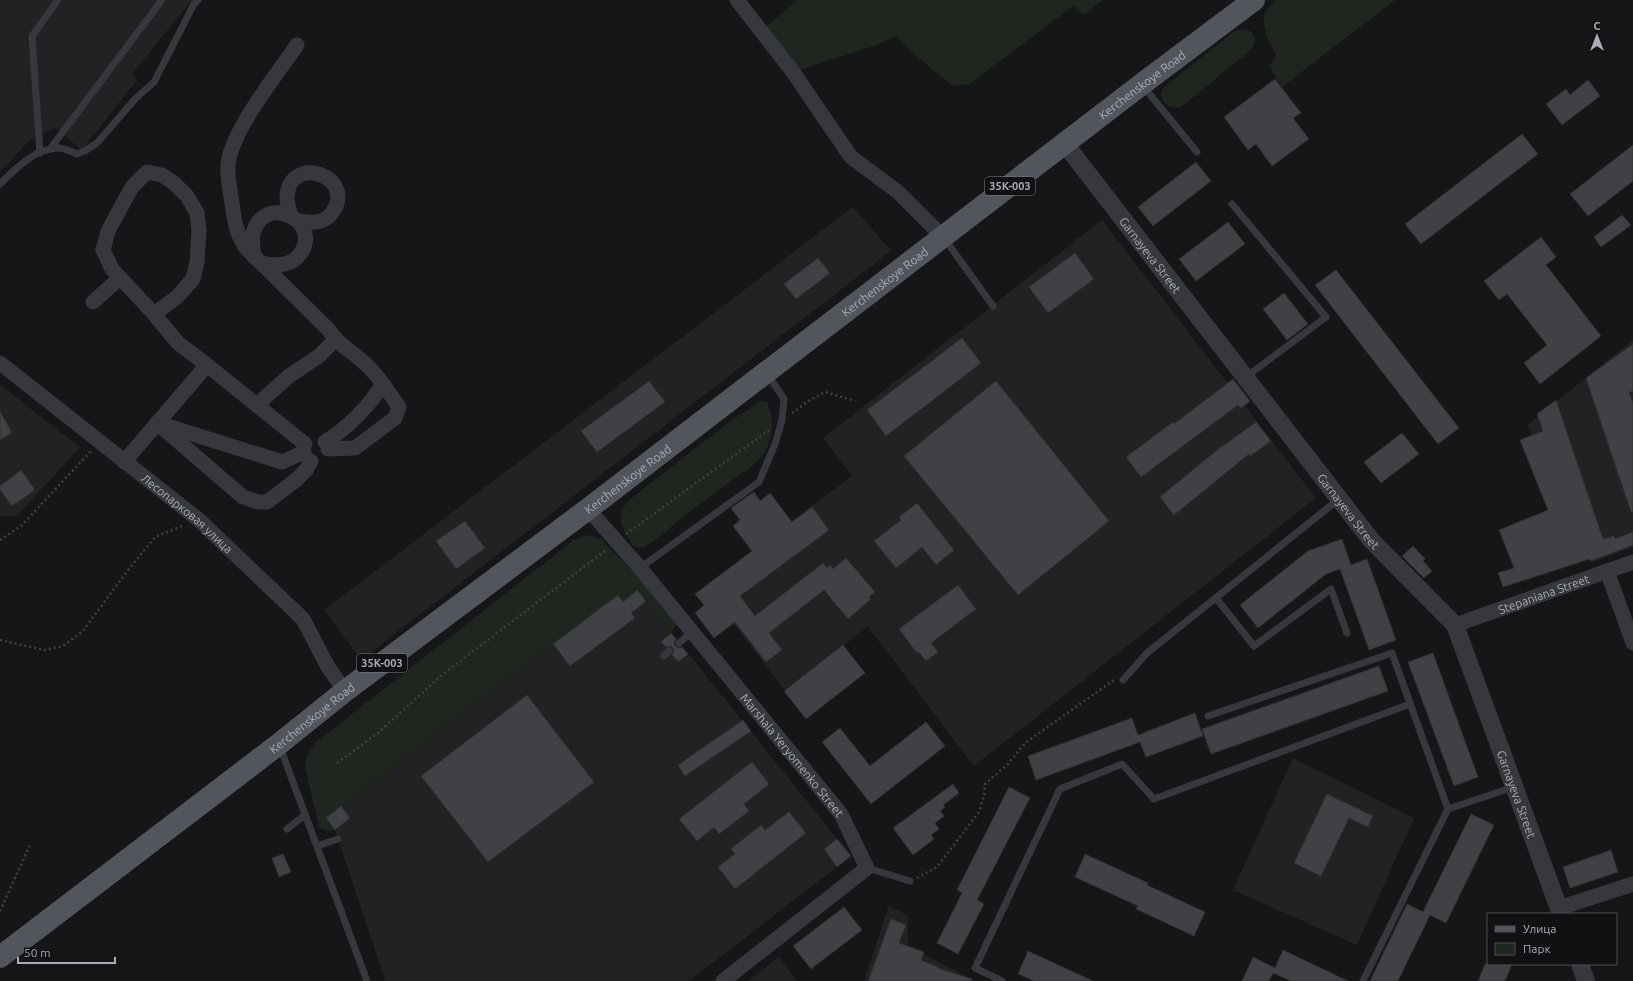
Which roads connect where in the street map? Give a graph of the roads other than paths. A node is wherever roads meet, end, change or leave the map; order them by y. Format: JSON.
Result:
{"nodes":[{"id":1,"x":58,"y":0,"type":"edge"},
{"id":2,"x":162,"y":0,"type":"edge"},
{"id":3,"x":198,"y":0,"type":"edge"},
{"id":4,"x":737,"y":0,"type":"edge"},
{"id":5,"x":1254,"y":0,"type":"edge"},
{"id":6,"x":298,"y":46,"type":"dead end"},
{"id":7,"x":1142,"y":84,"type":"junction"},
{"id":8,"x":1065,"y":144,"type":"junction"},
{"id":9,"x":50,"y":149,"type":"junction"},
{"id":10,"x":1197,"y":152,"type":"dead end"},
{"id":11,"x":40,"y":153,"type":"junction"},
{"id":12,"x":0,"y":184,"type":"edge"},
{"id":13,"x":1232,"y":204,"type":"dead end"},
{"id":14,"x":943,"y":237,"type":"junction"},
{"id":15,"x":258,"y":260,"type":"junction"},
{"id":16,"x":120,"y":278,"type":"junction"},
{"id":17,"x":93,"y":302,"type":"dead end"},
{"id":18,"x":993,"y":306,"type":"dead end"},
{"id":19,"x":154,"y":314,"type":"junction"},
{"id":20,"x":335,"y":340,"type":"junction"},
{"id":21,"x":0,"y":363,"type":"edge"},
{"id":22,"x":207,"y":365,"type":"junction"},
{"id":23,"x":766,"y":373,"type":"junction"},
{"id":24,"x":1246,"y":378,"type":"junction"},
{"id":25,"x":383,"y":384,"type":"junction"},
{"id":26,"x":257,"y":405,"type":"junction"},
{"id":27,"x":157,"y":423,"type":"junction"},
{"id":28,"x":327,"y":446,"type":"junction"},
{"id":29,"x":307,"y":452,"type":"junction"},
{"id":30,"x":124,"y":462,"type":"junction"},
{"id":31,"x":1339,"y":499,"type":"junction"},
{"id":32,"x":588,"y":509,"type":"junction"},
{"id":33,"x":1633,"y":562,"type":"edge"},
{"id":34,"x":640,"y":568,"type":"junction"},
{"id":35,"x":1608,"y":571,"type":"junction"},
{"id":36,"x":1216,"y":598,"type":"junction"},
{"id":37,"x":1455,"y":625,"type":"junction"},
{"id":38,"x":692,"y":632,"type":"junction"},
{"id":39,"x":1347,"y":633,"type":"dead end"},
{"id":40,"x":679,"y":643,"type":"dead end"},
{"id":41,"x":1633,"y":643,"type":"edge"},
{"id":42,"x":1123,"y":680,"type":"dead end"},
{"id":43,"x":345,"y":691,"type":"junction"},
{"id":44,"x":1410,"y":704,"type":"junction"},
{"id":45,"x":1208,"y":716,"type":"dead end"},
{"id":46,"x":279,"y":744,"type":"junction"},
{"id":47,"x":1514,"y":787,"type":"junction"},
{"id":48,"x":1448,"y":809,"type":"junction"},
{"id":49,"x":305,"y":815,"type":"junction"},
{"id":50,"x":287,"y":829,"type":"dead end"},
{"id":51,"x":338,"y":839,"type":"dead end"},
{"id":52,"x":317,"y":846,"type":"junction"},
{"id":53,"x":867,"y":868,"type":"junction"},
{"id":54,"x":910,"y":881,"type":"road end"},
{"id":55,"x":1633,"y":884,"type":"edge"},
{"id":56,"x":1560,"y":911,"type":"edge"},
{"id":57,"x":0,"y":957,"type":"edge"},
{"id":58,"x":1580,"y":965,"type":"edge"},
{"id":59,"x":367,"y":981,"type":"edge"},
{"id":60,"x":723,"y":981,"type":"edge"},
{"id":61,"x":1002,"y":981,"type":"edge"},
{"id":62,"x":1363,"y":981,"type":"edge"},
{"id":63,"x":1586,"y":981,"type":"edge"}],
"edges":[{"from":1,"to":11,"type":"lane"},
{"from":2,"to":9,"type":"lane"},
{"from":3,"to":9,"type":"lane"},
{"from":4,"to":14,"type":"street"},
{"from":5,"to":7,"type":"main road","name":"Kerchenskoye Road","number":"35К-003"},
{"from":6,"to":15,"type":"street"},
{"from":7,"to":8,"type":"main road","name":"Kerchenskoye Road","number":"35К-003"},
{"from":7,"to":10,"type":"lane"},
{"from":8,"to":14,"type":"main road","name":"Kerchenskoye Road","number":"35К-003"},
{"from":8,"to":24,"type":"street","name":"Garnayeva Street"},
{"from":9,"to":11,"type":"lane"},
{"from":11,"to":12,"type":"lane"},
{"from":13,"to":24,"type":"lane"},
{"from":14,"to":18,"type":"lane"},
{"from":14,"to":23,"type":"main road","name":"Kerchenskoye Road","number":"35К-003"},
{"from":15,"to":15,"type":"street"},
{"from":15,"to":20,"type":"street"},
{"from":16,"to":17,"type":"street"},
{"from":16,"to":19,"type":"street"},
{"from":16,"to":19,"type":"street"},
{"from":19,"to":22,"type":"street"},
{"from":20,"to":25,"type":"street"},
{"from":20,"to":26,"type":"street"},
{"from":21,"to":30,"type":"street","name":"Лесопарковая улица"},
{"from":22,"to":26,"type":"street"},
{"from":22,"to":27,"type":"street"},
{"from":23,"to":32,"type":"main road","name":"Kerchenskoye Road","number":"35К-003"},
{"from":23,"to":34,"type":"lane"},
{"from":24,"to":31,"type":"street","name":"Garnayeva Street"},
{"from":25,"to":28,"type":"street"},
{"from":25,"to":28,"type":"street"},
{"from":26,"to":29,"type":"street"},
{"from":27,"to":29,"type":"street"},
{"from":27,"to":29,"type":"street"},
{"from":27,"to":30,"type":"street"},
{"from":28,"to":29,"type":"street"},
{"from":28,"to":29,"type":"street"},
{"from":30,"to":43,"type":"street","name":"Лесопарковая улица"},
{"from":31,"to":36,"type":"lane"},
{"from":31,"to":37,"type":"street","name":"Garnayeva Street"},
{"from":32,"to":34,"type":"street","name":"Marshala Yeryomenko Street"},
{"from":32,"to":43,"type":"main road","name":"Kerchenskoye Road","number":"35К-003"},
{"from":33,"to":35,"type":"street","name":"Stepaniana Street"},
{"from":34,"to":38,"type":"street","name":"Marshala Yeryomenko Street"},
{"from":35,"to":37,"type":"street","name":"Stepaniana Street"},
{"from":35,"to":41,"type":"street"},
{"from":36,"to":39,"type":"lane"},
{"from":36,"to":42,"type":"lane"},
{"from":37,"to":47,"type":"street","name":"Garnayeva Street"},
{"from":38,"to":40,"type":"lane"},
{"from":38,"to":53,"type":"street","name":"Marshala Yeryomenko Street"},
{"from":43,"to":46,"type":"main road","name":"Kerchenskoye Road","number":"35К-003"},
{"from":44,"to":45,"type":"lane"},
{"from":44,"to":48,"type":"lane"},
{"from":44,"to":61,"type":"lane"},
{"from":46,"to":49,"type":"lane"},
{"from":46,"to":57,"type":"main road","name":"Kerchenskoye Road","number":"35К-003"},
{"from":47,"to":48,"type":"lane"},
{"from":47,"to":56,"type":"street","name":"Garnayeva Street"},
{"from":48,"to":62,"type":"lane"},
{"from":49,"to":50,"type":"lane"},
{"from":49,"to":52,"type":"lane"},
{"from":51,"to":52,"type":"lane"},
{"from":52,"to":59,"type":"lane"},
{"from":53,"to":54,"type":"lane"},
{"from":53,"to":60,"type":"street"},
{"from":55,"to":56,"type":"street"},
{"from":58,"to":63,"type":"street"}]}
